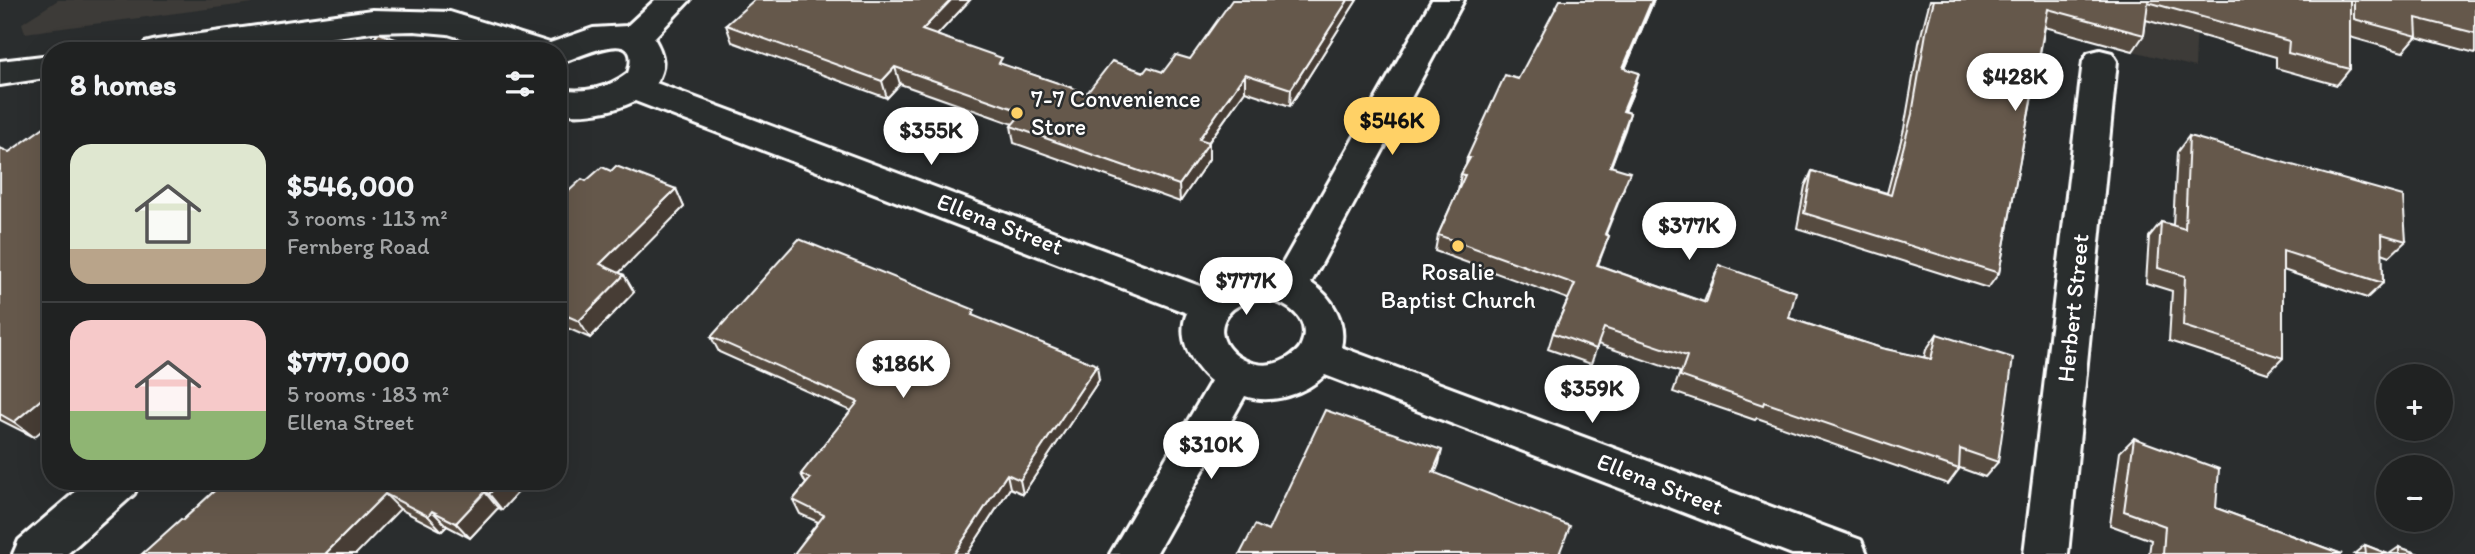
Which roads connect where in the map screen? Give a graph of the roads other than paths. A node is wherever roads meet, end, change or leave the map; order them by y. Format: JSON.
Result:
{"nodes":[{"id":1,"x":674,"y":0,"type":"edge"},
{"id":2,"x":1448,"y":0,"type":"edge"},
{"id":3,"x":632,"y":40,"type":"junction"},
{"id":4,"x":222,"y":42,"type":"edge"},
{"id":5,"x":511,"y":42,"type":"edge"},
{"id":6,"x":567,"y":48,"type":"edge"},
{"id":7,"x":2100,"y":61,"type":"dead end"},
{"id":8,"x":42,"y":67,"type":"edge"},
{"id":9,"x":0,"y":73,"type":"edge"},
{"id":10,"x":632,"y":87,"type":"junction"},
{"id":11,"x":567,"y":103,"type":"edge"},
{"id":12,"x":1289,"y":288,"type":"junction"},
{"id":13,"x":1210,"y":306,"type":"junction"},
{"id":14,"x":1318,"y":355,"type":"junction"},
{"id":15,"x":1236,"y":377,"type":"junction"},
{"id":16,"x":109,"y":490,"type":"edge"},
{"id":17,"x":35,"y":554,"type":"edge"},
{"id":18,"x":1132,"y":554,"type":"edge"},
{"id":19,"x":1845,"y":554,"type":"edge"},
{"id":20,"x":2046,"y":554,"type":"edge"}],
"edges":[{"from":1,"to":3,"type":"street"},
{"from":2,"to":12,"type":"street"},
{"from":3,"to":6,"type":"street"},
{"from":3,"to":10,"type":"street"},
{"from":4,"to":5,"type":"street"},
{"from":7,"to":20,"type":"street","name":"Herbert Street"},
{"from":8,"to":9,"type":"street"},
{"from":10,"to":11,"type":"street"},
{"from":10,"to":13,"type":"street","name":"Ellena Street"},
{"from":12,"to":13,"type":"street"},
{"from":12,"to":14,"type":"street"},
{"from":13,"to":15,"type":"street"},
{"from":14,"to":15,"type":"street"},
{"from":14,"to":19,"type":"street","name":"Ellena Street"},
{"from":15,"to":18,"type":"street"},
{"from":16,"to":17,"type":"street"}]}
